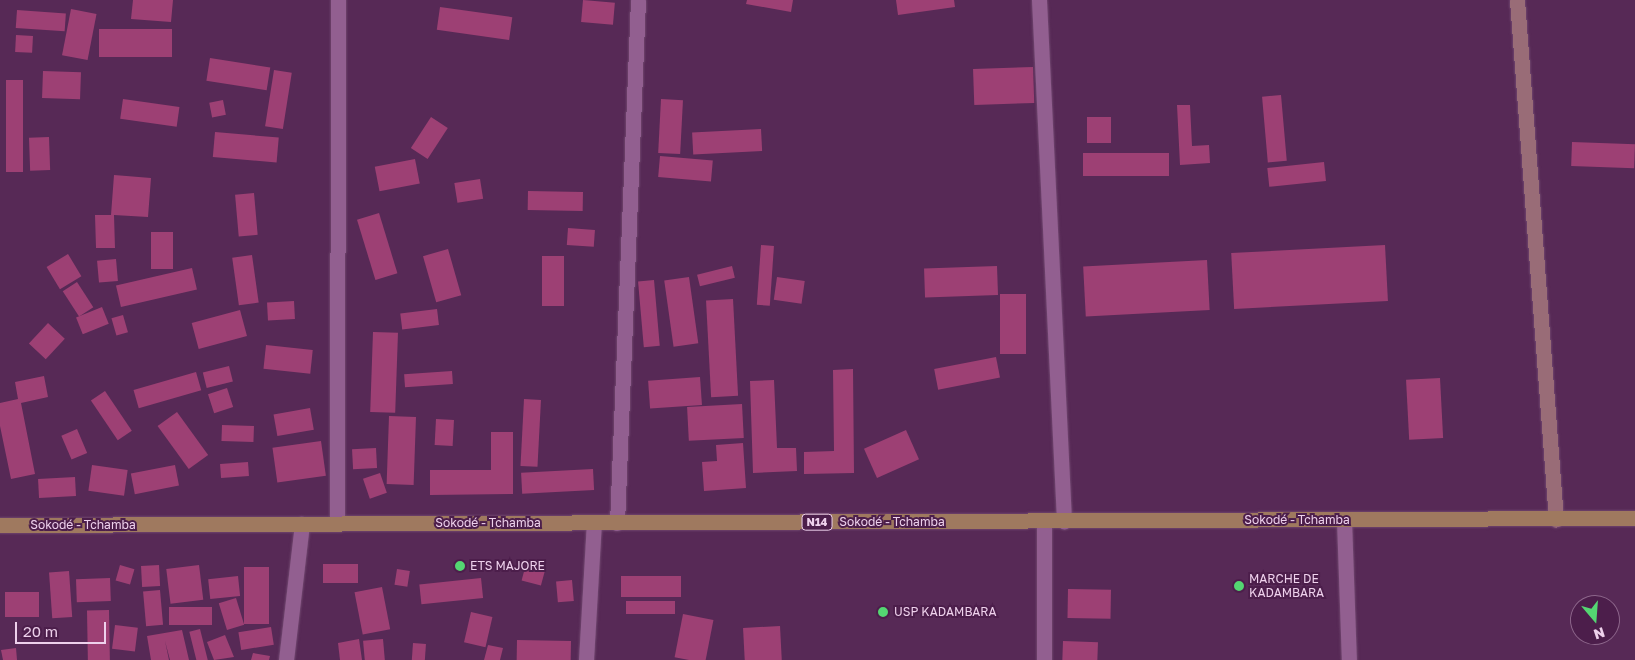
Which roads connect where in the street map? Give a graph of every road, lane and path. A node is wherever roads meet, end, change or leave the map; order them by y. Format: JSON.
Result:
{"nodes":[{"id":1,"x":338,"y":0,"type":"edge"},
{"id":2,"x":638,"y":0,"type":"edge"},
{"id":3,"x":1039,"y":0,"type":"edge"},
{"id":4,"x":1516,"y":0,"type":"edge"},
{"id":5,"x":1635,"y":518,"type":"edge"},
{"id":6,"x":1344,"y":520,"type":"junction"},
{"id":7,"x":1556,"y":520,"type":"junction"},
{"id":8,"x":1044,"y":521,"type":"junction"},
{"id":9,"x":1064,"y":521,"type":"junction"},
{"id":10,"x":594,"y":522,"type":"junction"},
{"id":11,"x":617,"y":523,"type":"junction"},
{"id":12,"x":302,"y":524,"type":"junction"},
{"id":13,"x":337,"y":524,"type":"junction"},
{"id":14,"x":0,"y":525,"type":"edge"},
{"id":15,"x":286,"y":660,"type":"edge"},
{"id":16,"x":586,"y":660,"type":"edge"},
{"id":17,"x":1044,"y":660,"type":"edge"},
{"id":18,"x":1348,"y":660,"type":"edge"}],
"edges":[{"from":1,"to":13,"type":"street"},
{"from":2,"to":11,"type":"street"},
{"from":3,"to":9,"type":"street"},
{"from":4,"to":7,"type":"main road"},
{"from":5,"to":7,"type":"main road","name":"Sokodé - Tchamba","number":"N14"},
{"from":6,"to":7,"type":"main road","name":"Sokodé - Tchamba","number":"N14"},
{"from":6,"to":9,"type":"main road","name":"Sokodé - Tchamba","number":"N14"},
{"from":6,"to":18,"type":"street"},
{"from":8,"to":9,"type":"main road","name":"Sokodé - Tchamba","number":"N14"},
{"from":8,"to":11,"type":"main road","name":"Sokodé - Tchamba","number":"N14"},
{"from":8,"to":17,"type":"street"},
{"from":10,"to":11,"type":"main road","name":"Sokodé - Tchamba","number":"N14"},
{"from":10,"to":13,"type":"main road","name":"Sokodé - Tchamba","number":"N14"},
{"from":10,"to":16,"type":"street"},
{"from":12,"to":13,"type":"main road","name":"Sokodé - Tchamba","number":"N14"},
{"from":12,"to":14,"type":"main road","name":"Sokodé - Tchamba","number":"N14"},
{"from":12,"to":15,"type":"street"}]}
